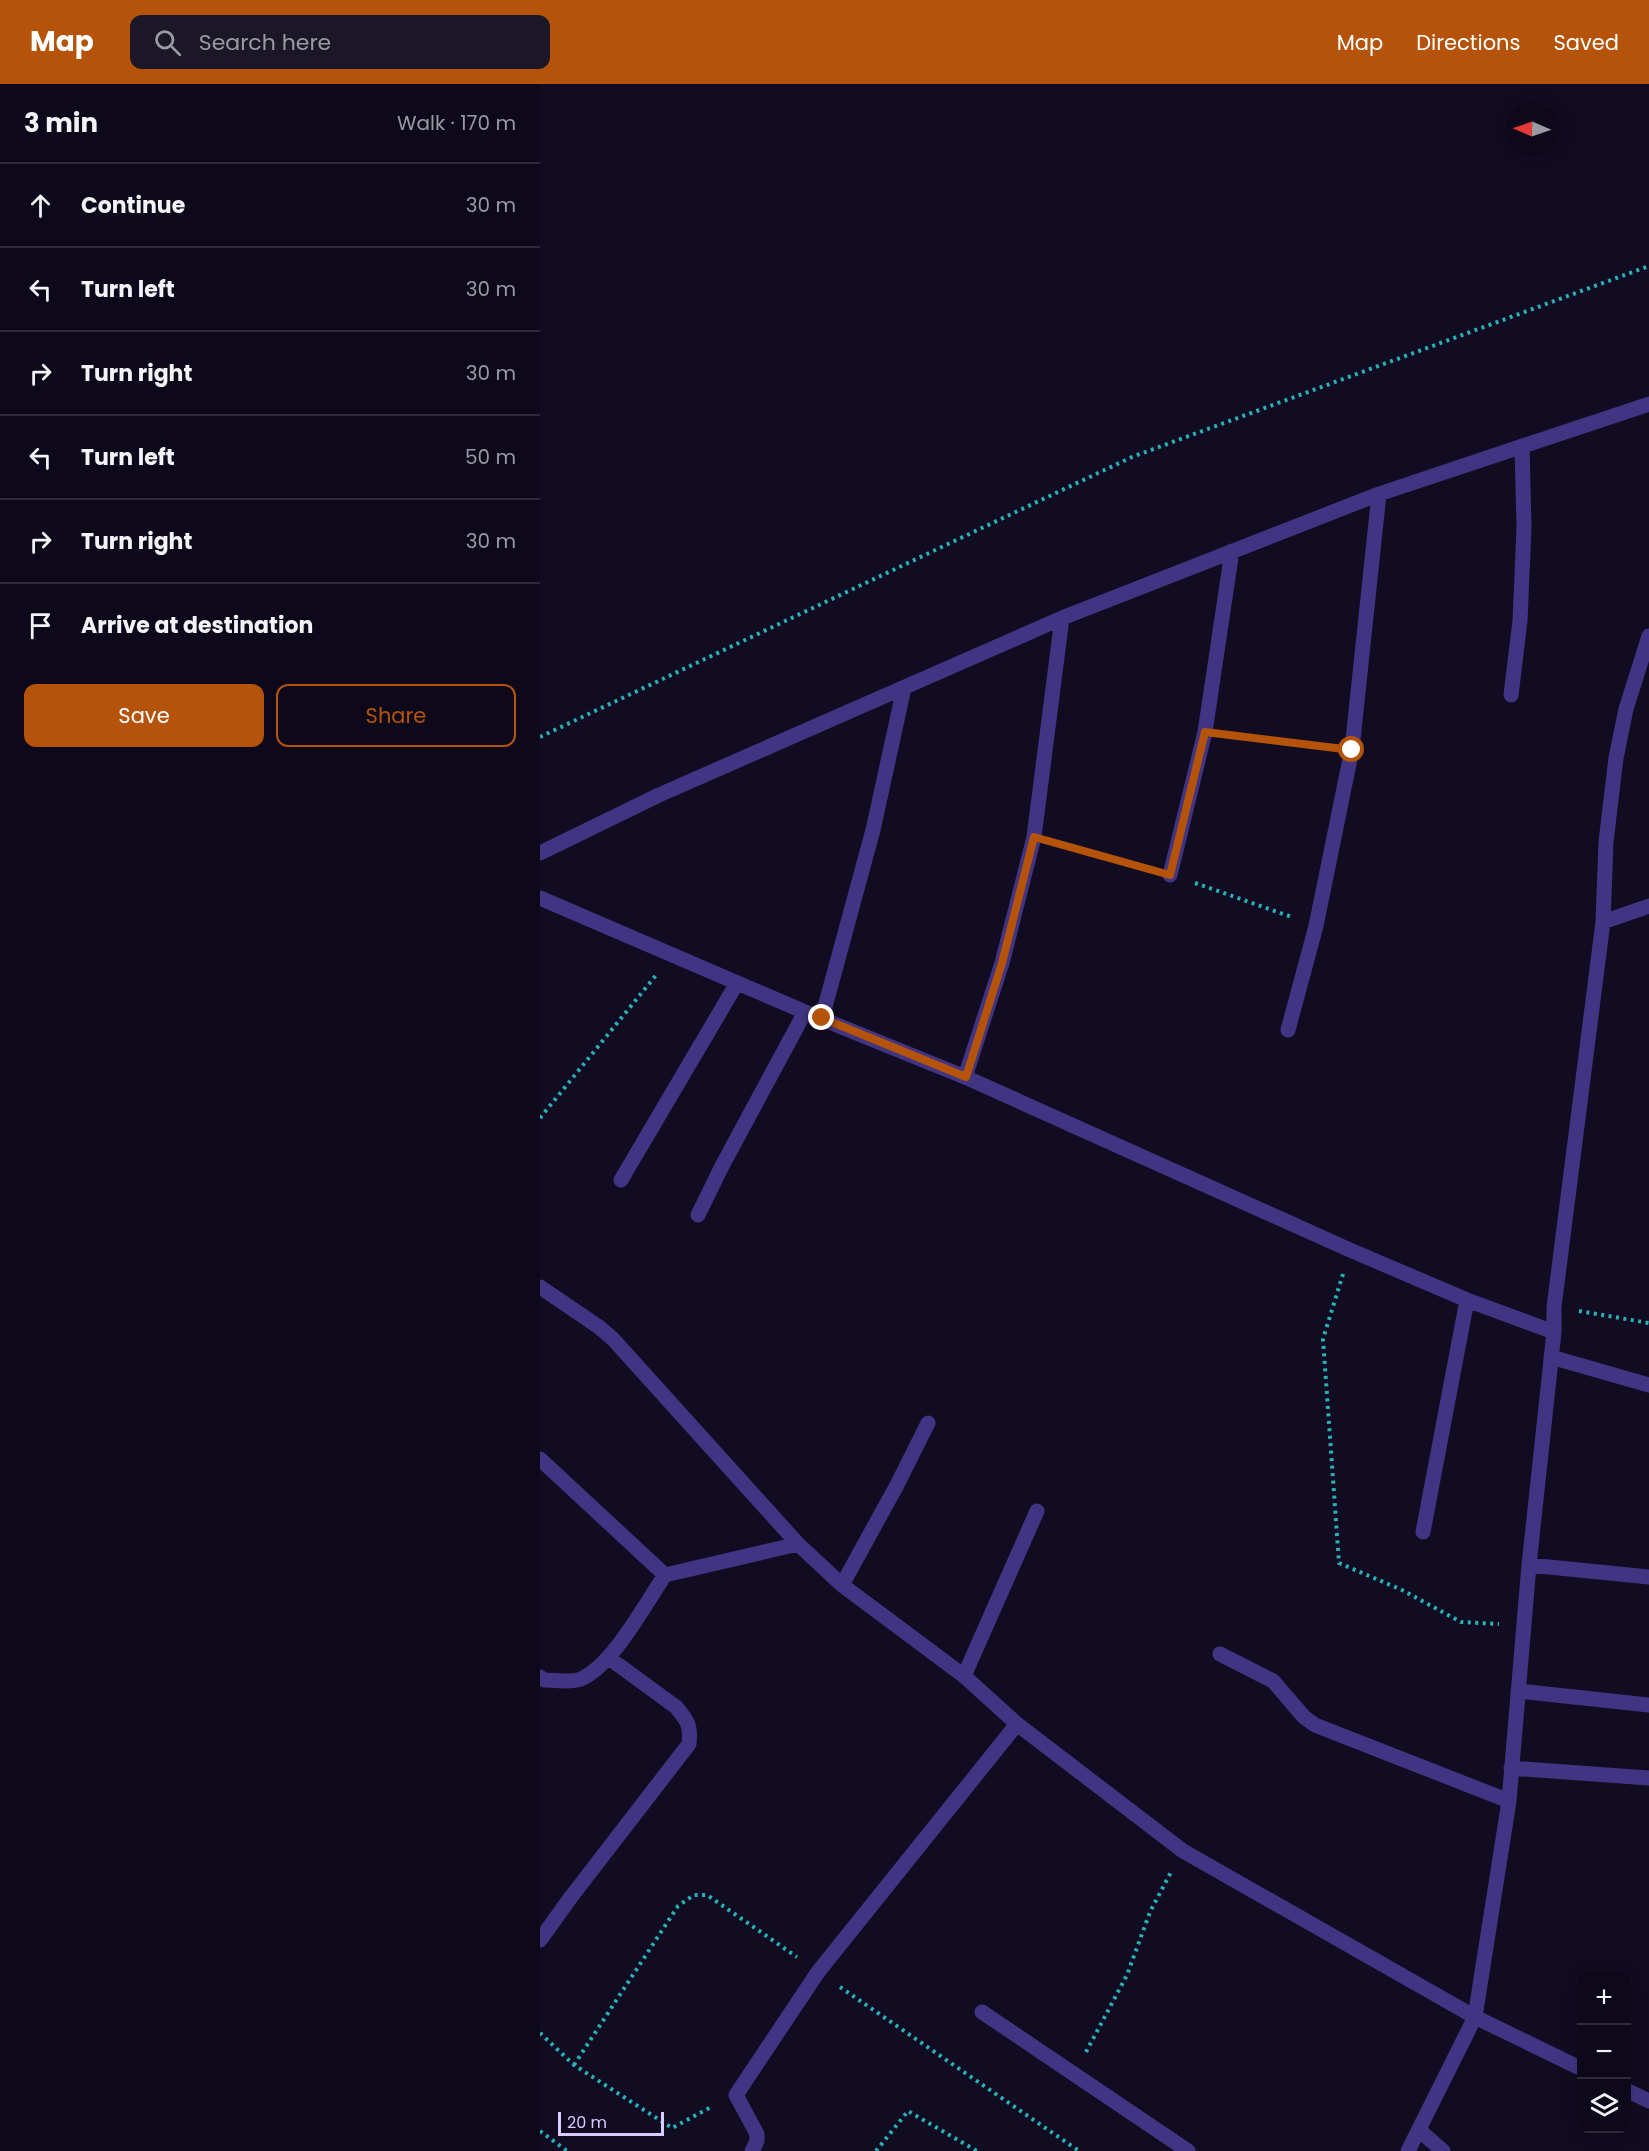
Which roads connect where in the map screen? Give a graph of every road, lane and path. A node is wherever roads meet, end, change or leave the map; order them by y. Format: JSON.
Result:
{"nodes":[{"id":1,"x":1649,"y":266,"type":"edge"},
{"id":2,"x":1649,"y":405,"type":"edge"},
{"id":3,"x":1522,"y":446,"type":"junction"},
{"id":4,"x":1379,"y":494,"type":"junction"},
{"id":5,"x":1232,"y":551,"type":"junction"},
{"id":6,"x":1062,"y":618,"type":"junction"},
{"id":7,"x":1649,"y":636,"type":"edge"},
{"id":8,"x":904,"y":688,"type":"junction"},
{"id":9,"x":1511,"y":695,"type":"dead end"},
{"id":10,"x":1205,"y":732,"type":"junction"},
{"id":11,"x":540,"y":737,"type":"edge"},
{"id":12,"x":1352,"y":750,"type":"junction"},
{"id":13,"x":1034,"y":837,"type":"junction"},
{"id":14,"x":540,"y":853,"type":"edge"},
{"id":15,"x":1170,"y":875,"type":"junction"},
{"id":16,"x":540,"y":898,"type":"edge"},
{"id":17,"x":1649,"y":906,"type":"edge"},
{"id":18,"x":1603,"y":922,"type":"junction"},
{"id":19,"x":1316,"y":926,"type":"junction"},
{"id":20,"x":672,"y":956,"type":"junction"},
{"id":21,"x":737,"y":982,"type":"junction"},
{"id":22,"x":805,"y":1012,"type":"junction"},
{"id":23,"x":822,"y":1018,"type":"junction"},
{"id":24,"x":1288,"y":1030,"type":"dead end"},
{"id":25,"x":966,"y":1077,"type":"junction"},
{"id":26,"x":540,"y":1118,"type":"edge"},
{"id":27,"x":621,"y":1180,"type":"dead end"},
{"id":28,"x":698,"y":1215,"type":"dead end"},
{"id":29,"x":1350,"y":1250,"type":"junction"},
{"id":30,"x":540,"y":1287,"type":"edge"},
{"id":31,"x":1467,"y":1300,"type":"junction"},
{"id":32,"x":1554,"y":1307,"type":"junction"},
{"id":33,"x":1649,"y":1323,"type":"edge"},
{"id":34,"x":1554,"y":1332,"type":"junction"},
{"id":35,"x":1551,"y":1357,"type":"junction"},
{"id":36,"x":1649,"y":1385,"type":"edge"},
{"id":37,"x":928,"y":1422,"type":"dead end"},
{"id":38,"x":540,"y":1459,"type":"edge"},
{"id":39,"x":1037,"y":1511,"type":"dead end"},
{"id":40,"x":1423,"y":1532,"type":"dead end"},
{"id":41,"x":798,"y":1545,"type":"junction"},
{"id":42,"x":1529,"y":1565,"type":"junction"},
{"id":43,"x":665,"y":1575,"type":"junction"},
{"id":44,"x":1649,"y":1577,"type":"edge"},
{"id":45,"x":842,"y":1585,"type":"junction"},
{"id":46,"x":1524,"y":1626,"type":"junction"},
{"id":47,"x":1220,"y":1654,"type":"dead end"},
{"id":48,"x":609,"y":1658,"type":"junction"},
{"id":49,"x":964,"y":1676,"type":"junction"},
{"id":50,"x":541,"y":1681,"type":"edge"},
{"id":51,"x":1518,"y":1691,"type":"junction"},
{"id":52,"x":1649,"y":1705,"type":"edge"},
{"id":53,"x":1017,"y":1724,"type":"junction"},
{"id":54,"x":1511,"y":1768,"type":"junction"},
{"id":55,"x":1649,"y":1778,"type":"edge"},
{"id":56,"x":1509,"y":1802,"type":"junction"},
{"id":57,"x":1183,"y":1851,"type":"junction"},
{"id":58,"x":540,"y":1940,"type":"edge"},
{"id":59,"x":818,"y":1972,"type":"junction"},
{"id":60,"x":982,"y":2012,"type":"dead end"},
{"id":61,"x":1475,"y":2017,"type":"junction"},
{"id":62,"x":540,"y":2033,"type":"edge"},
{"id":63,"x":574,"y":2065,"type":"junction"},
{"id":64,"x":1577,"y":2067,"type":"edge"},
{"id":65,"x":1074,"y":2074,"type":"junction"},
{"id":66,"x":1631,"y":2092,"type":"edge"},
{"id":67,"x":736,"y":2094,"type":"junction"},
{"id":68,"x":1649,"y":2101,"type":"edge"},
{"id":69,"x":1420,"y":2131,"type":"junction"},
{"id":70,"x":540,"y":2132,"type":"edge"},
{"id":71,"x":567,"y":2151,"type":"edge"},
{"id":72,"x":752,"y":2151,"type":"edge"},
{"id":73,"x":876,"y":2151,"type":"edge"},
{"id":74,"x":977,"y":2151,"type":"edge"},
{"id":75,"x":1079,"y":2151,"type":"edge"},
{"id":76,"x":1188,"y":2151,"type":"edge"},
{"id":77,"x":1408,"y":2151,"type":"edge"},
{"id":78,"x":1443,"y":2151,"type":"edge"}],
"edges":[{"from":1,"to":11,"type":"path"},
{"from":2,"to":3,"type":"street"},
{"from":3,"to":4,"type":"street"},
{"from":3,"to":9,"type":"street"},
{"from":4,"to":5,"type":"street"},
{"from":4,"to":12,"type":"street"},
{"from":5,"to":6,"type":"street"},
{"from":5,"to":10,"type":"street"},
{"from":6,"to":8,"type":"street"},
{"from":6,"to":13,"type":"street"},
{"from":7,"to":18,"type":"street"},
{"from":8,"to":14,"type":"street"},
{"from":8,"to":23,"type":"street"},
{"from":10,"to":12,"type":"path"},
{"from":10,"to":15,"type":"street"},
{"from":12,"to":19,"type":"street"},
{"from":13,"to":15,"type":"path"},
{"from":13,"to":25,"type":"street"},
{"from":15,"to":19,"type":"path"},
{"from":16,"to":20,"type":"street"},
{"from":17,"to":18,"type":"street"},
{"from":18,"to":32,"type":"street"},
{"from":19,"to":24,"type":"street"},
{"from":20,"to":21,"type":"street"},
{"from":20,"to":26,"type":"path"},
{"from":21,"to":22,"type":"street"},
{"from":21,"to":27,"type":"street"},
{"from":22,"to":23,"type":"street"},
{"from":22,"to":28,"type":"street"},
{"from":23,"to":25,"type":"street"},
{"from":25,"to":29,"type":"street"},
{"from":29,"to":31,"type":"street"},
{"from":29,"to":46,"type":"path"},
{"from":30,"to":41,"type":"street"},
{"from":31,"to":34,"type":"street"},
{"from":31,"to":40,"type":"street"},
{"from":32,"to":33,"type":"path"},
{"from":32,"to":34,"type":"street"},
{"from":34,"to":35,"type":"street"},
{"from":35,"to":36,"type":"street"},
{"from":35,"to":42,"type":"street"},
{"from":37,"to":45,"type":"street"},
{"from":38,"to":43,"type":"street"},
{"from":39,"to":49,"type":"street"},
{"from":41,"to":43,"type":"street"},
{"from":41,"to":45,"type":"street"},
{"from":42,"to":44,"type":"street"},
{"from":42,"to":46,"type":"street"},
{"from":43,"to":48,"type":"street"},
{"from":45,"to":49,"type":"street"},
{"from":46,"to":51,"type":"street"},
{"from":47,"to":56,"type":"street"},
{"from":48,"to":50,"type":"street"},
{"from":48,"to":58,"type":"street"},
{"from":49,"to":53,"type":"street"},
{"from":51,"to":52,"type":"street"},
{"from":51,"to":54,"type":"street"},
{"from":53,"to":57,"type":"street"},
{"from":53,"to":59,"type":"street"},
{"from":54,"to":55,"type":"street"},
{"from":54,"to":56,"type":"street"},
{"from":56,"to":61,"type":"street"},
{"from":57,"to":61,"type":"street"},
{"from":57,"to":65,"type":"path"},
{"from":59,"to":63,"type":"path"},
{"from":59,"to":67,"type":"street"},
{"from":59,"to":75,"type":"path"},
{"from":60,"to":65,"type":"street"},
{"from":61,"to":64,"type":"street"},
{"from":61,"to":69,"type":"street"},
{"from":62,"to":63,"type":"path"},
{"from":63,"to":67,"type":"path"},
{"from":65,"to":76,"type":"street"},
{"from":66,"to":68,"type":"street"},
{"from":67,"to":72,"type":"street"},
{"from":69,"to":77,"type":"street"},
{"from":69,"to":78,"type":"street"},
{"from":70,"to":71,"type":"path"},
{"from":73,"to":74,"type":"path"}]}
